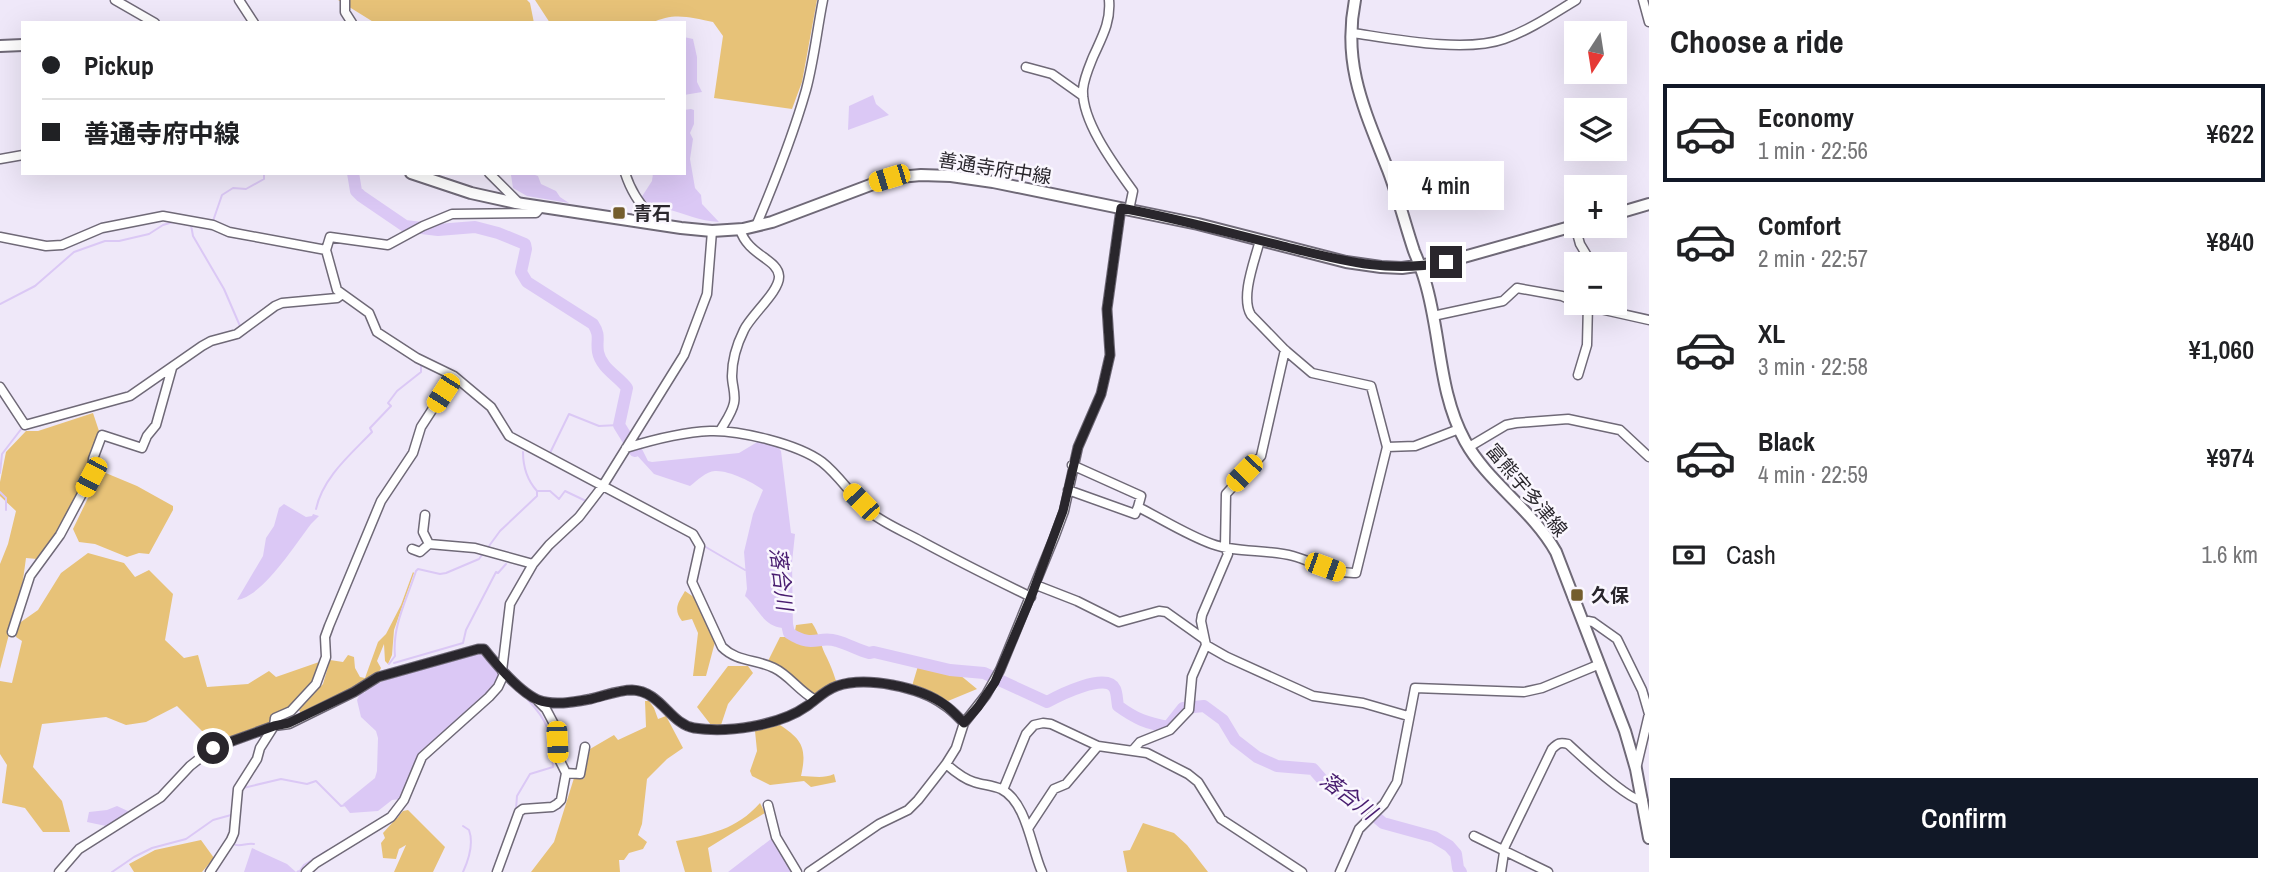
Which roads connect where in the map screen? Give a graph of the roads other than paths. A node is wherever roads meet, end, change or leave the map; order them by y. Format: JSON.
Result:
{"nodes":[{"id":1,"x":115,"y":0,"type":"edge"},
{"id":2,"x":239,"y":0,"type":"edge"},
{"id":3,"x":345,"y":0,"type":"edge"},
{"id":4,"x":823,"y":0,"type":"edge"},
{"id":5,"x":1109,"y":0,"type":"edge"},
{"id":6,"x":1355,"y":0,"type":"edge"},
{"id":7,"x":1577,"y":0,"type":"edge"},
{"id":8,"x":1643,"y":0,"type":"edge"},
{"id":9,"x":152,"y":21,"type":"edge"},
{"id":10,"x":253,"y":21,"type":"edge"},
{"id":11,"x":351,"y":21,"type":"edge"},
{"id":12,"x":1649,"y":22,"type":"edge"},
{"id":13,"x":1353,"y":33,"type":"junction"},
{"id":14,"x":21,"y":45,"type":"edge"},
{"id":15,"x":0,"y":46,"type":"edge"},
{"id":16,"x":1026,"y":66,"type":"dead end"},
{"id":17,"x":1083,"y":96,"type":"junction"},
{"id":18,"x":21,"y":155,"type":"edge"},
{"id":19,"x":0,"y":159,"type":"edge"},
{"id":20,"x":416,"y":175,"type":"edge"},
{"id":21,"x":491,"y":175,"type":"edge"},
{"id":22,"x":626,"y":175,"type":"edge"},
{"id":23,"x":1649,"y":204,"type":"edge"},
{"id":24,"x":516,"y":205,"type":"junction"},
{"id":25,"x":541,"y":207,"type":"junction"},
{"id":26,"x":1125,"y":209,"type":"junction"},
{"id":27,"x":1627,"y":210,"type":"edge"},
{"id":28,"x":656,"y":224,"type":"junction"},
{"id":29,"x":756,"y":226,"type":"junction"},
{"id":30,"x":740,"y":229,"type":"junction"},
{"id":31,"x":1564,"y":229,"type":"edge"},
{"id":32,"x":712,"y":231,"type":"junction"},
{"id":33,"x":0,"y":237,"type":"edge"},
{"id":34,"x":1260,"y":240,"type":"junction"},
{"id":35,"x":326,"y":250,"type":"junction"},
{"id":36,"x":1420,"y":266,"type":"junction"},
{"id":37,"x":341,"y":295,"type":"junction"},
{"id":38,"x":1564,"y":297,"type":"edge"},
{"id":39,"x":1627,"y":314,"type":"edge"},
{"id":40,"x":1588,"y":315,"type":"edge"},
{"id":41,"x":1433,"y":316,"type":"junction"},
{"id":42,"x":1649,"y":320,"type":"edge"},
{"id":43,"x":1285,"y":349,"type":"junction"},
{"id":44,"x":172,"y":368,"type":"junction"},
{"id":45,"x":1578,"y":374,"type":"dead end"},
{"id":46,"x":454,"y":376,"type":"junction"},
{"id":47,"x":0,"y":387,"type":"edge"},
{"id":48,"x":1459,"y":429,"type":"junction"},
{"id":49,"x":720,"y":431,"type":"junction"},
{"id":50,"x":631,"y":444,"type":"junction"},
{"id":51,"x":1387,"y":447,"type":"junction"},
{"id":52,"x":1469,"y":447,"type":"junction"},
{"id":53,"x":1649,"y":457,"type":"edge"},
{"id":54,"x":1072,"y":465,"type":"junction"},
{"id":55,"x":602,"y":487,"type":"junction"},
{"id":56,"x":1068,"y":490,"type":"junction"},
{"id":57,"x":1138,"y":507,"type":"junction"},
{"id":58,"x":425,"y":515,"type":"dead end"},
{"id":59,"x":429,"y":544,"type":"junction"},
{"id":60,"x":1225,"y":547,"type":"junction"},
{"id":61,"x":412,"y":549,"type":"dead end"},
{"id":62,"x":533,"y":564,"type":"junction"},
{"id":63,"x":1036,"y":585,"type":"junction"},
{"id":64,"x":1031,"y":597,"type":"junction"},
{"id":65,"x":1584,"y":624,"type":"junction"},
{"id":66,"x":12,"y":632,"type":"dead end"},
{"id":67,"x":1205,"y":642,"type":"junction"},
{"id":68,"x":1600,"y":664,"type":"junction"},
{"id":69,"x":503,"y":672,"type":"junction"},
{"id":70,"x":536,"y":699,"type":"junction"},
{"id":71,"x":814,"y":699,"type":"junction"},
{"id":72,"x":1649,"y":714,"type":"edge"},
{"id":73,"x":1408,"y":716,"type":"junction"},
{"id":74,"x":964,"y":723,"type":"junction"},
{"id":75,"x":274,"y":726,"type":"junction"},
{"id":76,"x":1098,"y":746,"type":"junction"},
{"id":77,"x":586,"y":747,"type":"dead end"},
{"id":78,"x":1133,"y":750,"type":"junction"},
{"id":79,"x":946,"y":764,"type":"junction"},
{"id":80,"x":1636,"y":769,"type":"junction"},
{"id":81,"x":566,"y":773,"type":"junction"},
{"id":82,"x":1003,"y":790,"type":"junction"},
{"id":83,"x":1643,"y":801,"type":"junction"},
{"id":84,"x":768,"y":805,"type":"dead end"},
{"id":85,"x":1029,"y":827,"type":"junction"},
{"id":86,"x":1474,"y":836,"type":"dead end"},
{"id":87,"x":1649,"y":838,"type":"edge"},
{"id":88,"x":1504,"y":850,"type":"junction"},
{"id":89,"x":59,"y":872,"type":"edge"},
{"id":90,"x":210,"y":872,"type":"edge"},
{"id":91,"x":306,"y":872,"type":"edge"},
{"id":92,"x":497,"y":872,"type":"edge"},
{"id":93,"x":797,"y":872,"type":"edge"},
{"id":94,"x":810,"y":872,"type":"edge"},
{"id":95,"x":1042,"y":872,"type":"edge"},
{"id":96,"x":1302,"y":872,"type":"edge"},
{"id":97,"x":1340,"y":872,"type":"edge"},
{"id":98,"x":1501,"y":872,"type":"edge"},
{"id":99,"x":1548,"y":872,"type":"edge"}],
"edges":[{"from":1,"to":9,"type":"street"},
{"from":2,"to":10,"type":"street"},
{"from":3,"to":11,"type":"street"},
{"from":4,"to":29,"type":"street"},
{"from":5,"to":17,"type":"street"},
{"from":6,"to":13,"type":"main road","name":"富熊宇多津線"},
{"from":7,"to":13,"type":"street"},
{"from":8,"to":12,"type":"street"},
{"from":13,"to":36,"type":"main road","name":"富熊宇多津線"},
{"from":14,"to":15,"type":"main road"},
{"from":16,"to":17,"type":"street"},
{"from":17,"to":26,"type":"street"},
{"from":18,"to":19,"type":"street"},
{"from":20,"to":24,"type":"main road","name":"善通寺府中線"},
{"from":21,"to":24,"type":"street"},
{"from":22,"to":28,"type":"street"},
{"from":23,"to":27,"type":"main road"},
{"from":24,"to":25,"type":"main road","name":"善通寺府中線"},
{"from":25,"to":28,"type":"main road","name":"善通寺府中線"},
{"from":25,"to":35,"type":"street"},
{"from":26,"to":29,"type":"main road","name":"善通寺府中線"},
{"from":26,"to":34,"type":"main road","name":"善通寺府中線"},
{"from":26,"to":54,"type":"street"},
{"from":28,"to":32,"type":"main road","name":"善通寺府中線"},
{"from":29,"to":30,"type":"main road","name":"善通寺府中線"},
{"from":30,"to":32,"type":"main road","name":"善通寺府中線"},
{"from":30,"to":49,"type":"street"},
{"from":31,"to":36,"type":"main road","name":"善通寺府中線"},
{"from":32,"to":50,"type":"street"},
{"from":33,"to":35,"type":"street"},
{"from":34,"to":36,"type":"main road","name":"善通寺府中線"},
{"from":34,"to":43,"type":"street"},
{"from":35,"to":37,"type":"street"},
{"from":36,"to":41,"type":"main road","name":"富熊宇多津線"},
{"from":37,"to":44,"type":"street"},
{"from":37,"to":46,"type":"street"},
{"from":38,"to":41,"type":"street"},
{"from":39,"to":42,"type":"street"},
{"from":40,"to":45,"type":"street"},
{"from":41,"to":48,"type":"main road","name":"富熊宇多津線"},
{"from":43,"to":51,"type":"street"},
{"from":43,"to":60,"type":"street"},
{"from":44,"to":47,"type":"street"},
{"from":44,"to":66,"type":"street"},
{"from":46,"to":55,"type":"street"},
{"from":46,"to":75,"type":"street"},
{"from":48,"to":51,"type":"street"},
{"from":48,"to":52,"type":"main road","name":"富熊宇多津線"},
{"from":49,"to":50,"type":"street"},
{"from":49,"to":64,"type":"street"},
{"from":50,"to":55,"type":"street"},
{"from":51,"to":60,"type":"street"},
{"from":52,"to":53,"type":"street"},
{"from":52,"to":65,"type":"main road","name":"富熊宇多津線"},
{"from":54,"to":56,"type":"street"},
{"from":54,"to":57,"type":"street"},
{"from":55,"to":62,"type":"street"},
{"from":55,"to":71,"type":"street"},
{"from":56,"to":57,"type":"street"},
{"from":56,"to":63,"type":"street"},
{"from":57,"to":60,"type":"street"},
{"from":58,"to":59,"type":"street"},
{"from":59,"to":61,"type":"street"},
{"from":59,"to":62,"type":"street"},
{"from":60,"to":67,"type":"street"},
{"from":62,"to":69,"type":"street"},
{"from":63,"to":64,"type":"street"},
{"from":63,"to":67,"type":"street"},
{"from":64,"to":74,"type":"street"},
{"from":65,"to":68,"type":"main road","name":"富熊宇多津線"},
{"from":65,"to":72,"type":"street"},
{"from":67,"to":73,"type":"street"},
{"from":67,"to":78,"type":"street"},
{"from":68,"to":73,"type":"street"},
{"from":68,"to":80,"type":"main road","name":"富熊宇多津線"},
{"from":69,"to":70,"type":"street"},
{"from":69,"to":75,"type":"street"},
{"from":69,"to":91,"type":"street"},
{"from":70,"to":71,"type":"street"},
{"from":70,"to":81,"type":"street"},
{"from":71,"to":74,"type":"street"},
{"from":72,"to":80,"type":"street"},
{"from":73,"to":97,"type":"street"},
{"from":74,"to":79,"type":"street"},
{"from":75,"to":89,"type":"street"},
{"from":75,"to":90,"type":"street"},
{"from":76,"to":78,"type":"street"},
{"from":76,"to":82,"type":"street"},
{"from":76,"to":85,"type":"street"},
{"from":77,"to":81,"type":"street"},
{"from":78,"to":96,"type":"street"},
{"from":79,"to":82,"type":"street"},
{"from":79,"to":94,"type":"street"},
{"from":80,"to":83,"type":"main road","name":"富熊宇多津線"},
{"from":81,"to":92,"type":"street"},
{"from":82,"to":85,"type":"street"},
{"from":83,"to":87,"type":"main road","name":"富熊宇多津線"},
{"from":83,"to":88,"type":"street"},
{"from":84,"to":93,"type":"street"},
{"from":85,"to":95,"type":"street"},
{"from":86,"to":88,"type":"street"},
{"from":88,"to":98,"type":"street"},
{"from":88,"to":99,"type":"street"}]}
